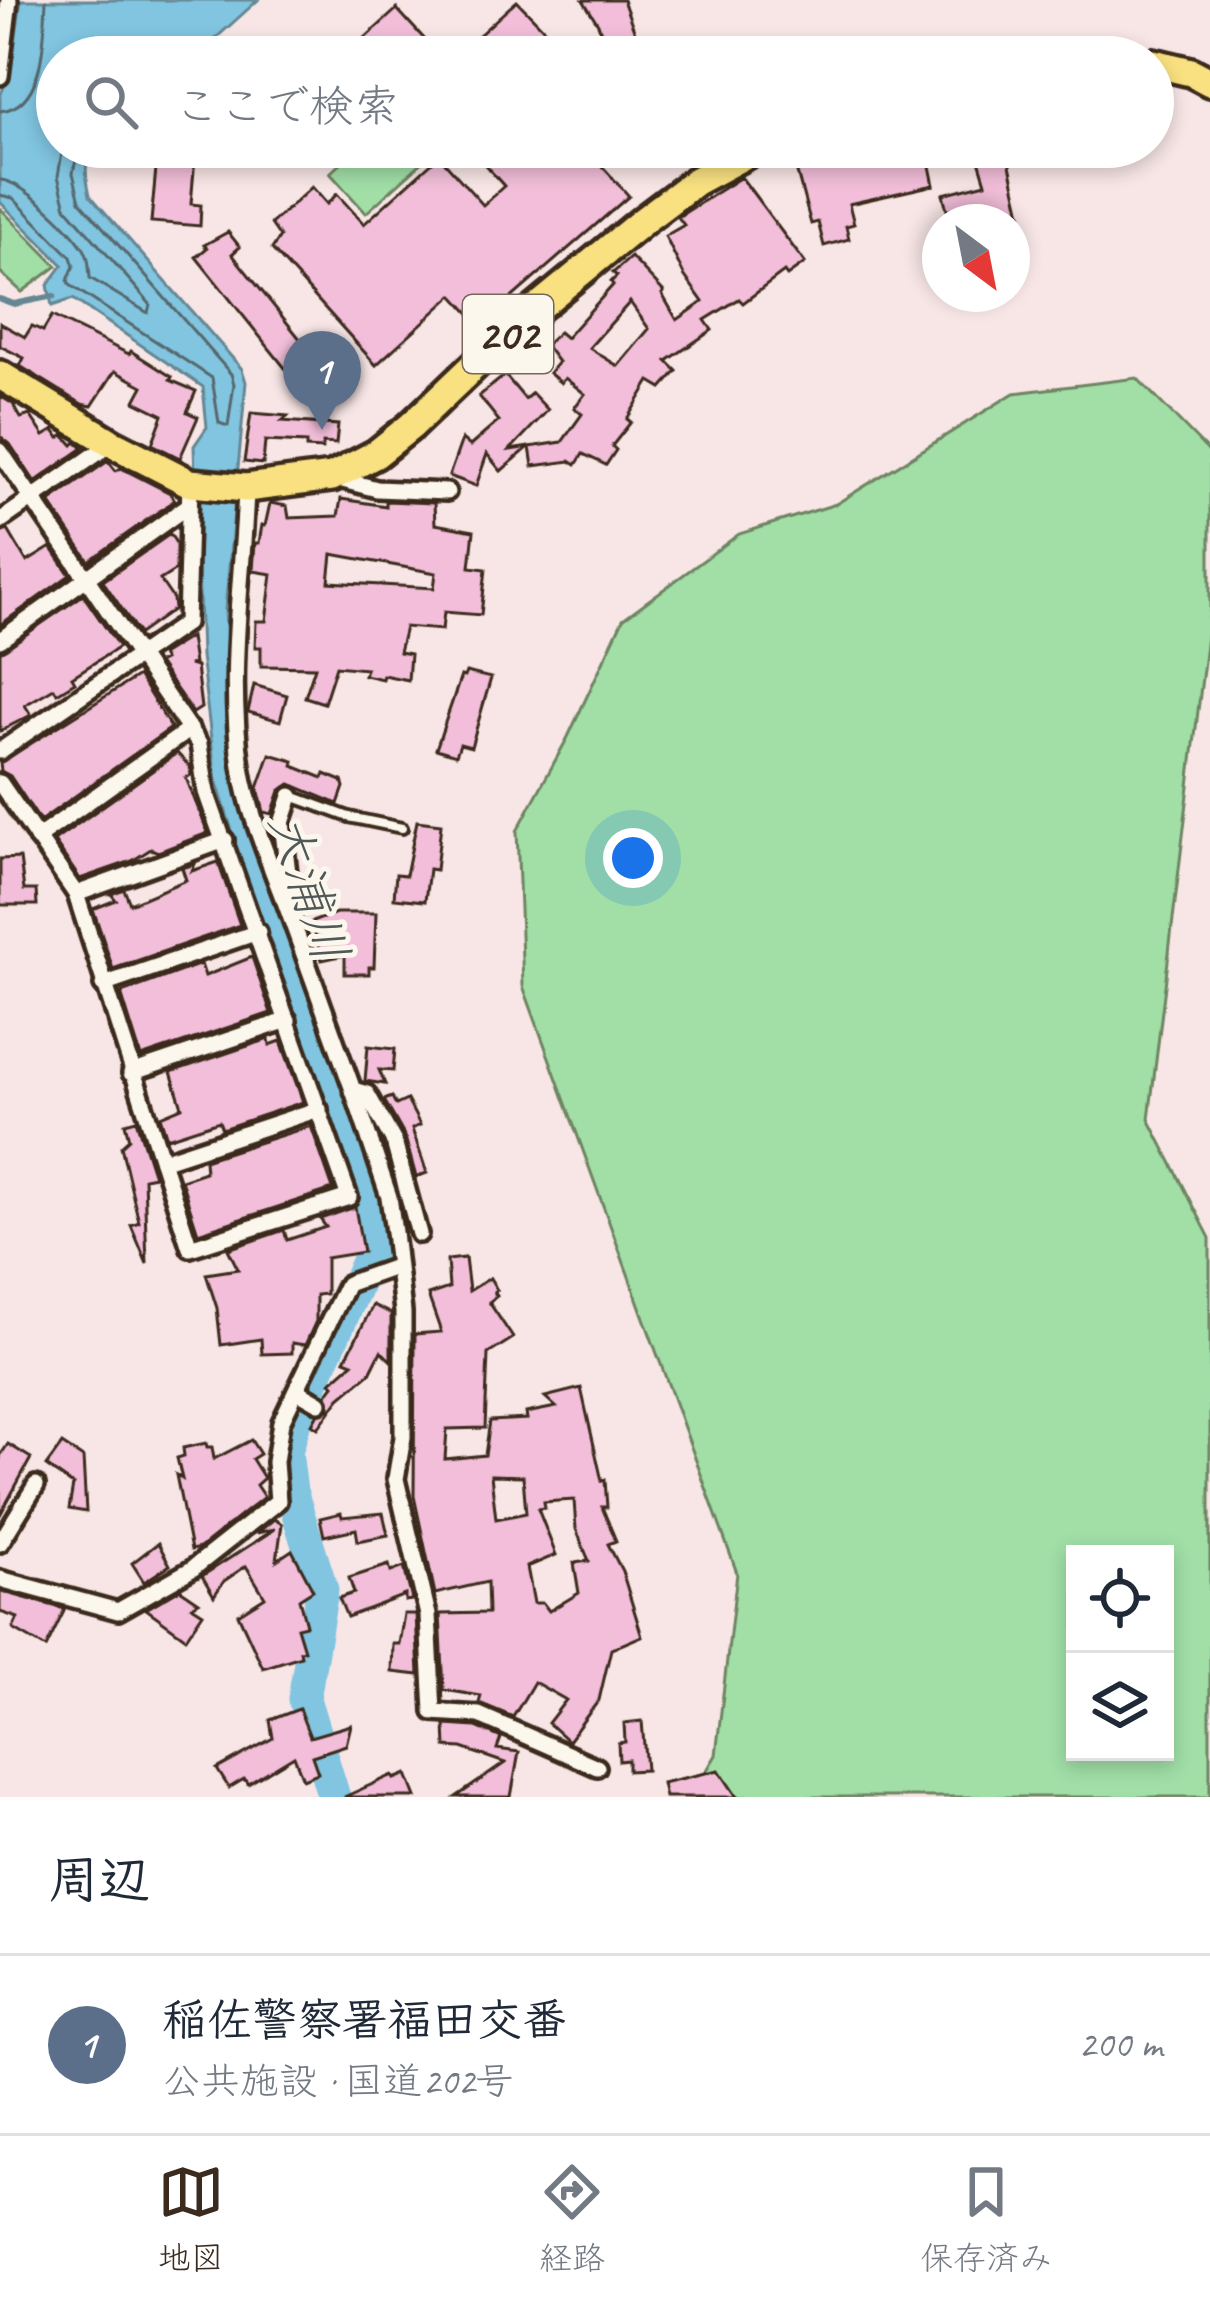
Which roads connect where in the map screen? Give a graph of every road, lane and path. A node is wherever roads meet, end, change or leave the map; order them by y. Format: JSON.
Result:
{"nodes":[{"id":1,"x":9,"y":0,"type":"edge"},
{"id":2,"x":1174,"y":68,"type":"edge"},
{"id":3,"x":0,"y":76,"type":"edge"},
{"id":4,"x":1210,"y":82,"type":"edge"},
{"id":5,"x":720,"y":168,"type":"edge"},
{"id":6,"x":0,"y":375,"type":"edge"},
{"id":7,"x":112,"y":443,"type":"junction"},
{"id":8,"x":0,"y":451,"type":"edge"},
{"id":9,"x":332,"y":477,"type":"junction"},
{"id":10,"x":246,"y":488,"type":"junction"},
{"id":11,"x":192,"y":491,"type":"junction"},
{"id":12,"x":447,"y":492,"type":"dead end"},
{"id":13,"x":32,"y":499,"type":"junction"},
{"id":14,"x":0,"y":521,"type":"edge"},
{"id":15,"x":87,"y":580,"type":"junction"},
{"id":16,"x":0,"y":640,"type":"edge"},
{"id":17,"x":139,"y":655,"type":"junction"},
{"id":18,"x":190,"y":728,"type":"junction"},
{"id":19,"x":0,"y":751,"type":"edge"},
{"id":20,"x":0,"y":783,"type":"edge"},
{"id":21,"x":291,"y":796,"type":"joint"},
{"id":22,"x":282,"y":824,"type":"junction"},
{"id":23,"x":402,"y":828,"type":"dead end"},
{"id":24,"x":258,"y":830,"type":"junction"},
{"id":25,"x":37,"y":838,"type":"junction"},
{"id":26,"x":225,"y":840,"type":"junction"},
{"id":27,"x":76,"y":894,"type":"junction"},
{"id":28,"x":284,"y":899,"type":"junction"},
{"id":29,"x":258,"y":932,"type":"junction"},
{"id":30,"x":103,"y":986,"type":"junction"},
{"id":31,"x":288,"y":1020,"type":"junction"},
{"id":32,"x":131,"y":1072,"type":"junction"},
{"id":33,"x":353,"y":1090,"type":"junction"},
{"id":34,"x":320,"y":1109,"type":"junction"},
{"id":35,"x":162,"y":1161,"type":"junction"},
{"id":36,"x":419,"y":1234,"type":"dead end"},
{"id":37,"x":395,"y":1267,"type":"junction"},
{"id":38,"x":298,"y":1391,"type":"junction"},
{"id":39,"x":319,"y":1402,"type":"dead end"},
{"id":40,"x":36,"y":1485,"type":"dead end"},
{"id":41,"x":0,"y":1543,"type":"edge"},
{"id":42,"x":0,"y":1579,"type":"edge"},
{"id":43,"x":597,"y":1767,"type":"dead end"}],
"edges":[{"from":1,"to":3,"type":"street"},
{"from":2,"to":4,"type":"highway"},
{"from":5,"to":9,"type":"highway","number":"202"},
{"from":6,"to":7,"type":"highway","number":"202"},
{"from":7,"to":11,"type":"highway","number":"202"},
{"from":7,"to":13,"type":"street"},
{"from":8,"to":13,"type":"street"},
{"from":9,"to":10,"type":"highway","number":"202"},
{"from":9,"to":12,"type":"street"},
{"from":10,"to":11,"type":"highway","number":"202"},
{"from":10,"to":24,"type":"street"},
{"from":11,"to":15,"type":"street"},
{"from":11,"to":17,"type":"street"},
{"from":13,"to":14,"type":"street"},
{"from":13,"to":15,"type":"street"},
{"from":15,"to":16,"type":"street"},
{"from":15,"to":17,"type":"street"},
{"from":17,"to":18,"type":"street"},
{"from":17,"to":19,"type":"street"},
{"from":18,"to":25,"type":"street"},
{"from":18,"to":26,"type":"street"},
{"from":20,"to":25,"type":"street"},
{"from":21,"to":22,"type":"street"},
{"from":21,"to":23,"type":"lane"},
{"from":22,"to":24,"type":"street"},
{"from":22,"to":28,"type":"street"},
{"from":24,"to":28,"type":"street"},
{"from":25,"to":27,"type":"street"},
{"from":26,"to":27,"type":"street"},
{"from":26,"to":29,"type":"street"},
{"from":27,"to":30,"type":"street"},
{"from":28,"to":33,"type":"street"},
{"from":29,"to":30,"type":"street"},
{"from":29,"to":31,"type":"street"},
{"from":30,"to":32,"type":"street"},
{"from":31,"to":32,"type":"street"},
{"from":31,"to":34,"type":"street"},
{"from":32,"to":35,"type":"street"},
{"from":33,"to":36,"type":"street"},
{"from":33,"to":37,"type":"street"},
{"from":34,"to":35,"type":"street"},
{"from":34,"to":35,"type":"street"},
{"from":37,"to":38,"type":"street"},
{"from":37,"to":43,"type":"street"},
{"from":38,"to":39,"type":"street"},
{"from":38,"to":42,"type":"street"},
{"from":40,"to":41,"type":"street"}]}
